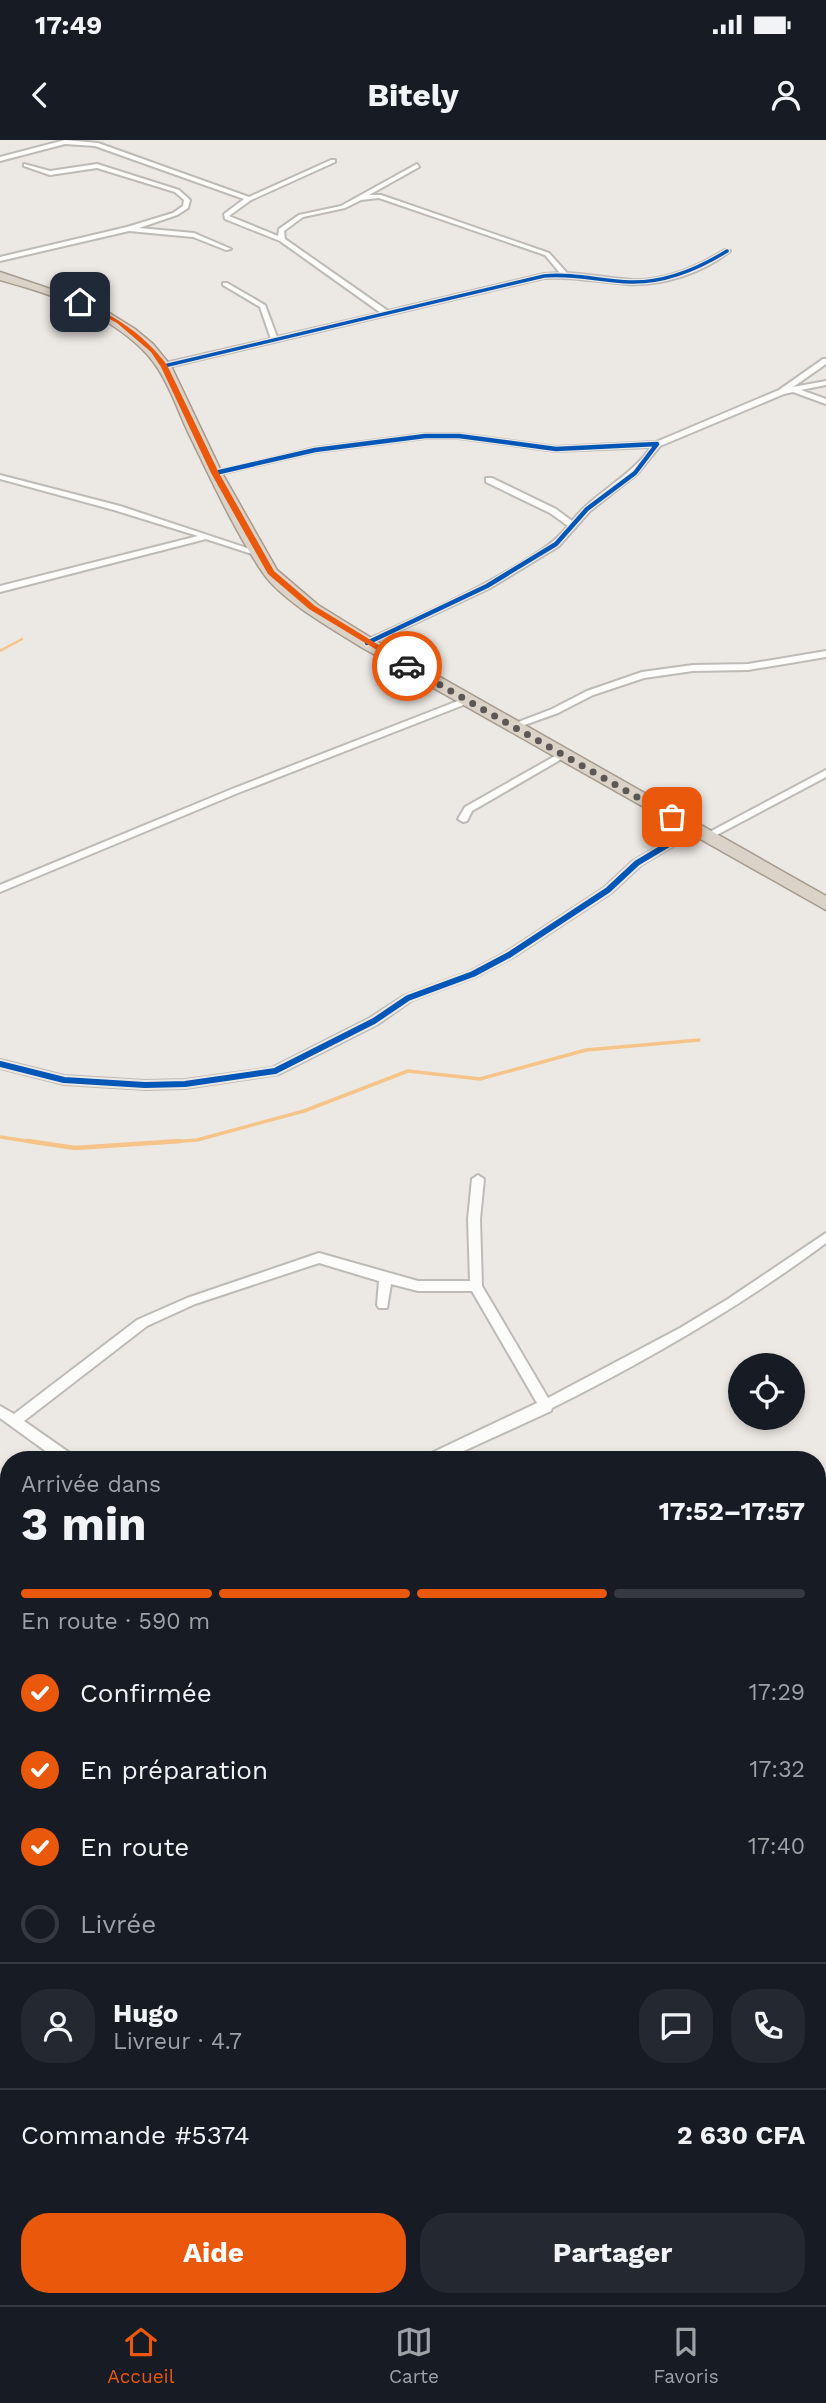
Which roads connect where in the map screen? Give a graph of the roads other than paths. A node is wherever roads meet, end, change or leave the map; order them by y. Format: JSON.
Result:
{"nodes":[{"id":1,"x":57,"y":140,"type":"edge"},
{"id":2,"x":65,"y":142,"type":"edge"},
{"id":3,"x":0,"y":159,"type":"edge"},
{"id":4,"x":332,"y":161,"type":"dead end"},
{"id":5,"x":26,"y":165,"type":"dead end"},
{"id":6,"x":417,"y":166,"type":"dead end"},
{"id":7,"x":361,"y":198,"type":"junction"},
{"id":8,"x":249,"y":199,"type":"junction"},
{"id":9,"x":129,"y":229,"type":"junction"},
{"id":10,"x":282,"y":240,"type":"junction"},
{"id":11,"x":228,"y":249,"type":"dead end"},
{"id":12,"x":727,"y":251,"type":"dead end"},
{"id":13,"x":0,"y":259,"type":"edge"},
{"id":14,"x":564,"y":273,"type":"junction"},
{"id":15,"x":0,"y":276,"type":"edge"},
{"id":16,"x":225,"y":284,"type":"dead end"},
{"id":17,"x":386,"y":313,"type":"junction"},
{"id":18,"x":275,"y":340,"type":"junction"},
{"id":19,"x":826,"y":361,"type":"edge"},
{"id":20,"x":164,"y":366,"type":"junction"},
{"id":21,"x":826,"y":383,"type":"edge"},
{"id":22,"x":785,"y":389,"type":"junction"},
{"id":23,"x":797,"y":391,"type":"junction"},
{"id":24,"x":826,"y":402,"type":"edge"},
{"id":25,"x":657,"y":444,"type":"junction"},
{"id":26,"x":215,"y":473,"type":"junction"},
{"id":27,"x":0,"y":477,"type":"edge"},
{"id":28,"x":489,"y":480,"type":"dead end"},
{"id":29,"x":573,"y":526,"type":"junction"},
{"id":30,"x":205,"y":537,"type":"junction"},
{"id":31,"x":258,"y":553,"type":"junction"},
{"id":32,"x":0,"y":589,"type":"edge"},
{"id":33,"x":367,"y":643,"type":"junction"},
{"id":34,"x":826,"y":654,"type":"edge"},
{"id":35,"x":468,"y":700,"type":"junction"},
{"id":36,"x":513,"y":726,"type":"junction"},
{"id":37,"x":562,"y":755,"type":"junction"},
{"id":38,"x":826,"y":772,"type":"edge"},
{"id":39,"x":463,"y":819,"type":"dead end"},
{"id":40,"x":700,"y":832,"type":"junction"},
{"id":41,"x":0,"y":889,"type":"edge"},
{"id":42,"x":826,"y":904,"type":"edge"},
{"id":43,"x":0,"y":1064,"type":"edge"},
{"id":44,"x":478,"y":1179,"type":"dead end"},
{"id":45,"x":826,"y":1237,"type":"edge"},
{"id":46,"x":385,"y":1278,"type":"junction"},
{"id":47,"x":476,"y":1286,"type":"junction"},
{"id":48,"x":383,"y":1305,"type":"dead end"},
{"id":49,"x":546,"y":1407,"type":"junction"},
{"id":50,"x":0,"y":1412,"type":"edge"},
{"id":51,"x":15,"y":1420,"type":"junction"},
{"id":52,"x":57,"y":1451,"type":"edge"},
{"id":53,"x":450,"y":1451,"type":"edge"}],
"edges":[{"from":1,"to":2,"type":"street"},
{"from":2,"to":3,"type":"street"},
{"from":2,"to":8,"type":"street"},
{"from":4,"to":8,"type":"street"},
{"from":5,"to":9,"type":"street"},
{"from":6,"to":7,"type":"street"},
{"from":7,"to":10,"type":"street"},
{"from":7,"to":14,"type":"street"},
{"from":8,"to":10,"type":"street"},
{"from":9,"to":11,"type":"street"},
{"from":9,"to":13,"type":"street"},
{"from":10,"to":17,"type":"street"},
{"from":12,"to":14,"type":"street"},
{"from":14,"to":17,"type":"street"},
{"from":15,"to":20,"type":"highway"},
{"from":16,"to":18,"type":"street"},
{"from":17,"to":18,"type":"street"},
{"from":18,"to":20,"type":"street"},
{"from":19,"to":22,"type":"street"},
{"from":20,"to":26,"type":"highway"},
{"from":21,"to":23,"type":"street"},
{"from":22,"to":23,"type":"street"},
{"from":22,"to":25,"type":"street"},
{"from":23,"to":24,"type":"street"},
{"from":25,"to":26,"type":"street"},
{"from":25,"to":29,"type":"street"},
{"from":26,"to":31,"type":"highway"},
{"from":27,"to":30,"type":"street"},
{"from":28,"to":29,"type":"street"},
{"from":29,"to":33,"type":"street"},
{"from":30,"to":31,"type":"street"},
{"from":30,"to":32,"type":"street"},
{"from":31,"to":33,"type":"highway"},
{"from":33,"to":35,"type":"highway"},
{"from":34,"to":36,"type":"street"},
{"from":35,"to":36,"type":"highway"},
{"from":35,"to":41,"type":"street"},
{"from":36,"to":37,"type":"highway"},
{"from":37,"to":39,"type":"street"},
{"from":37,"to":40,"type":"highway"},
{"from":38,"to":40,"type":"street"},
{"from":40,"to":42,"type":"highway"},
{"from":40,"to":43,"type":"street"},
{"from":44,"to":47,"type":"street"},
{"from":45,"to":49,"type":"street"},
{"from":46,"to":47,"type":"street"},
{"from":46,"to":48,"type":"street"},
{"from":46,"to":51,"type":"street"},
{"from":47,"to":49,"type":"street"},
{"from":49,"to":53,"type":"street"},
{"from":50,"to":51,"type":"street"},
{"from":51,"to":52,"type":"street"}]}
